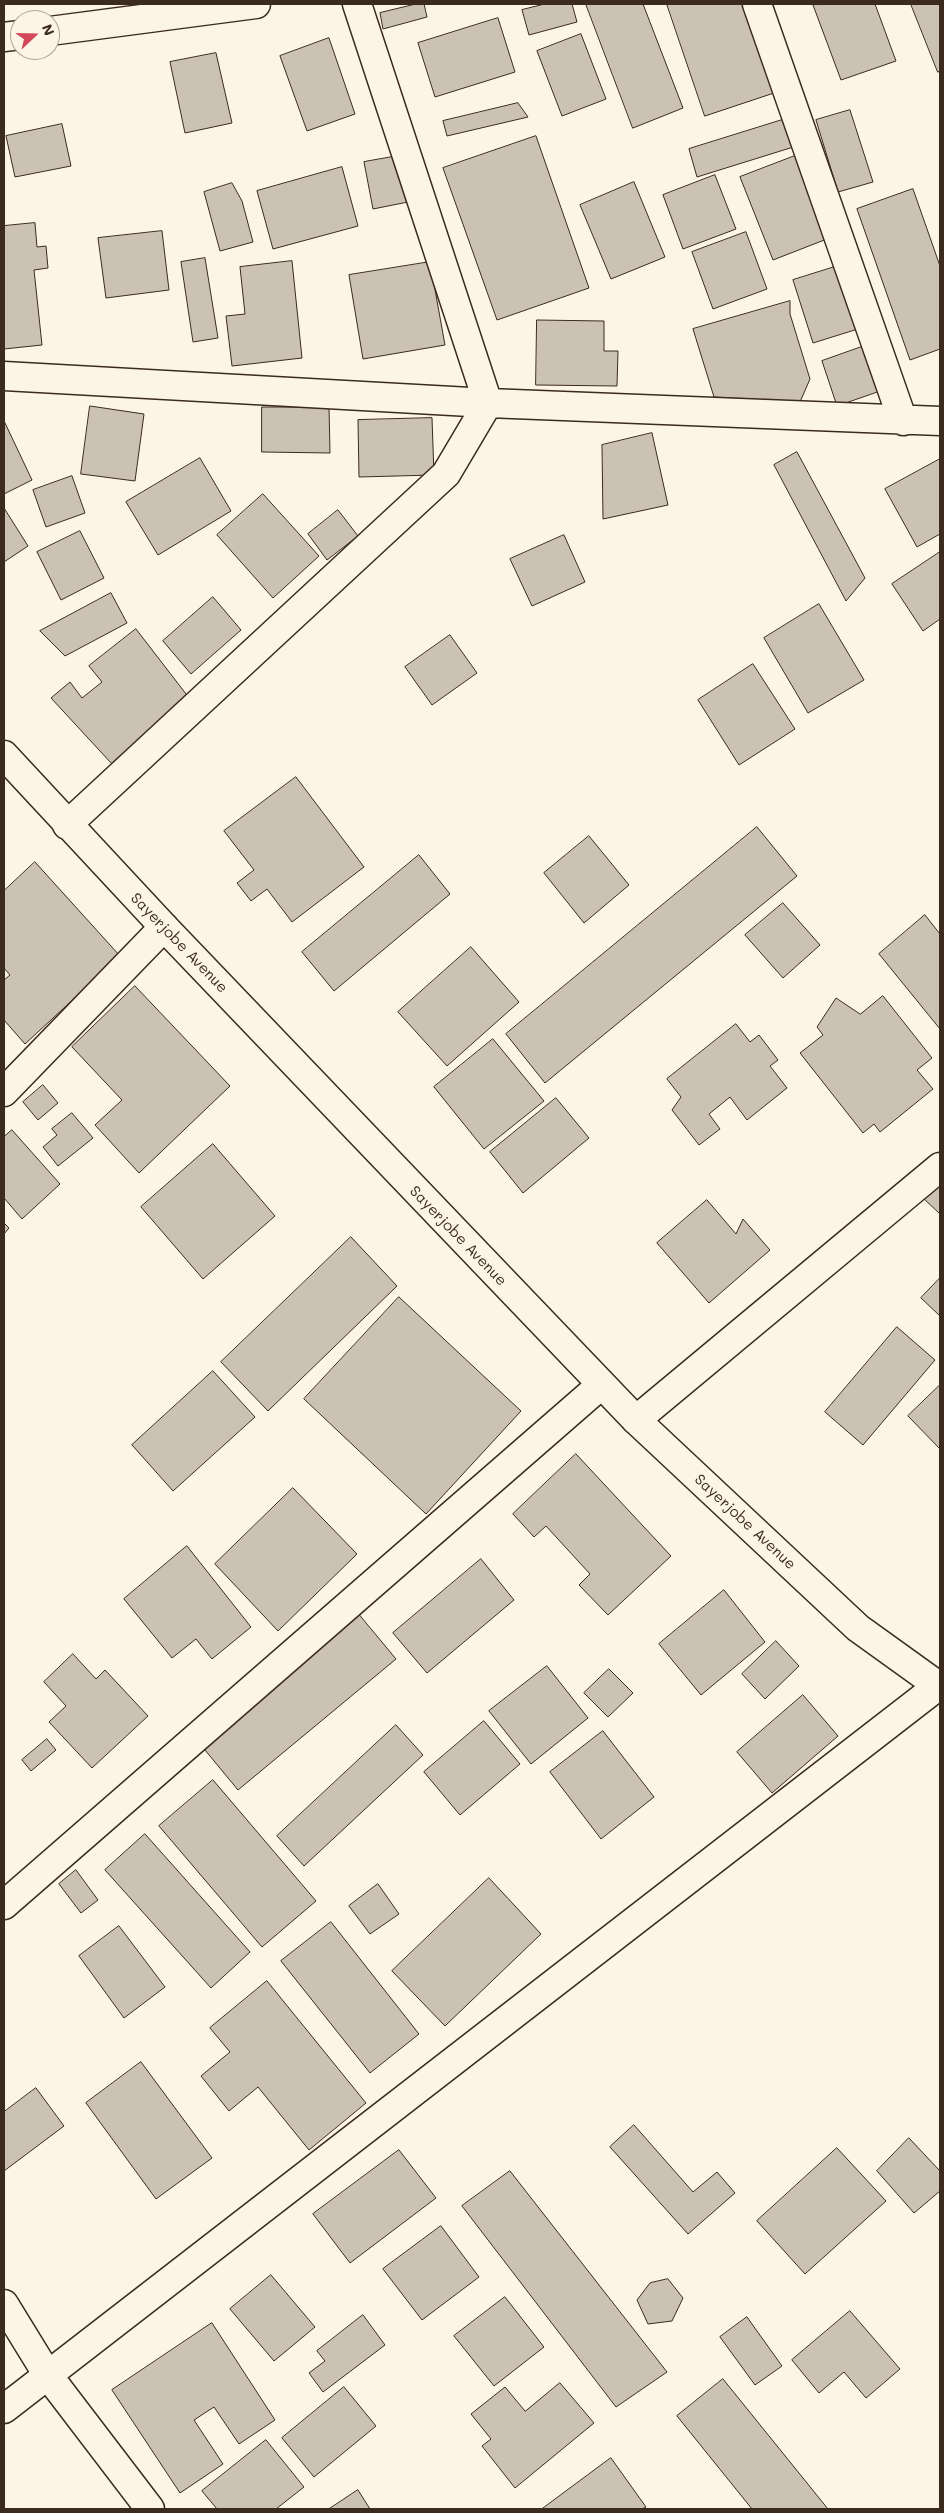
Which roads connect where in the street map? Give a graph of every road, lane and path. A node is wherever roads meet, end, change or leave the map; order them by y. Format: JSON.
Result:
{"nodes":[{"id":1,"x":256,"y":4,"type":"edge"},
{"id":2,"x":357,"y":4,"type":"edge"},
{"id":3,"x":757,"y":4,"type":"edge"},
{"id":4,"x":60,"y":30,"type":"edge"},
{"id":5,"x":4,"y":376,"type":"edge"},
{"id":6,"x":488,"y":402,"type":"junction"},
{"id":7,"x":903,"y":421,"type":"junction"},
{"id":8,"x":940,"y":422,"type":"edge"},
{"id":9,"x":4,"y":755,"type":"edge"},
{"id":10,"x":67,"y":825,"type":"junction"},
{"id":11,"x":164,"y":927,"type":"junction"},
{"id":12,"x":4,"y":1092,"type":"edge"},
{"id":13,"x":940,"y":1168,"type":"edge"},
{"id":14,"x":602,"y":1385,"type":"junction"},
{"id":15,"x":636,"y":1420,"type":"junction"},
{"id":16,"x":939,"y":1687,"type":"edge"},
{"id":17,"x":4,"y":1905,"type":"edge"},
{"id":18,"x":4,"y":2304,"type":"edge"},
{"id":19,"x":47,"y":2374,"type":"junction"},
{"id":20,"x":4,"y":2410,"type":"edge"},
{"id":21,"x":150,"y":2509,"type":"edge"}],
"edges":[{"from":1,"to":4,"type":"street"},
{"from":2,"to":6,"type":"street"},
{"from":3,"to":7,"type":"street"},
{"from":5,"to":6,"type":"street"},
{"from":6,"to":7,"type":"street"},
{"from":6,"to":10,"type":"street"},
{"from":7,"to":8,"type":"street"},
{"from":9,"to":10,"type":"street","name":"Sayerjobe Avenue"},
{"from":10,"to":11,"type":"street","name":"Sayerjobe Avenue"},
{"from":11,"to":12,"type":"street"},
{"from":11,"to":14,"type":"street","name":"Sayerjobe Avenue"},
{"from":13,"to":15,"type":"street"},
{"from":14,"to":15,"type":"street","name":"Sayerjobe Avenue"},
{"from":14,"to":17,"type":"street"},
{"from":15,"to":16,"type":"street","name":"Sayerjobe Avenue"},
{"from":16,"to":19,"type":"street"},
{"from":18,"to":19,"type":"street"},
{"from":19,"to":20,"type":"street"},
{"from":19,"to":21,"type":"street"}]}
